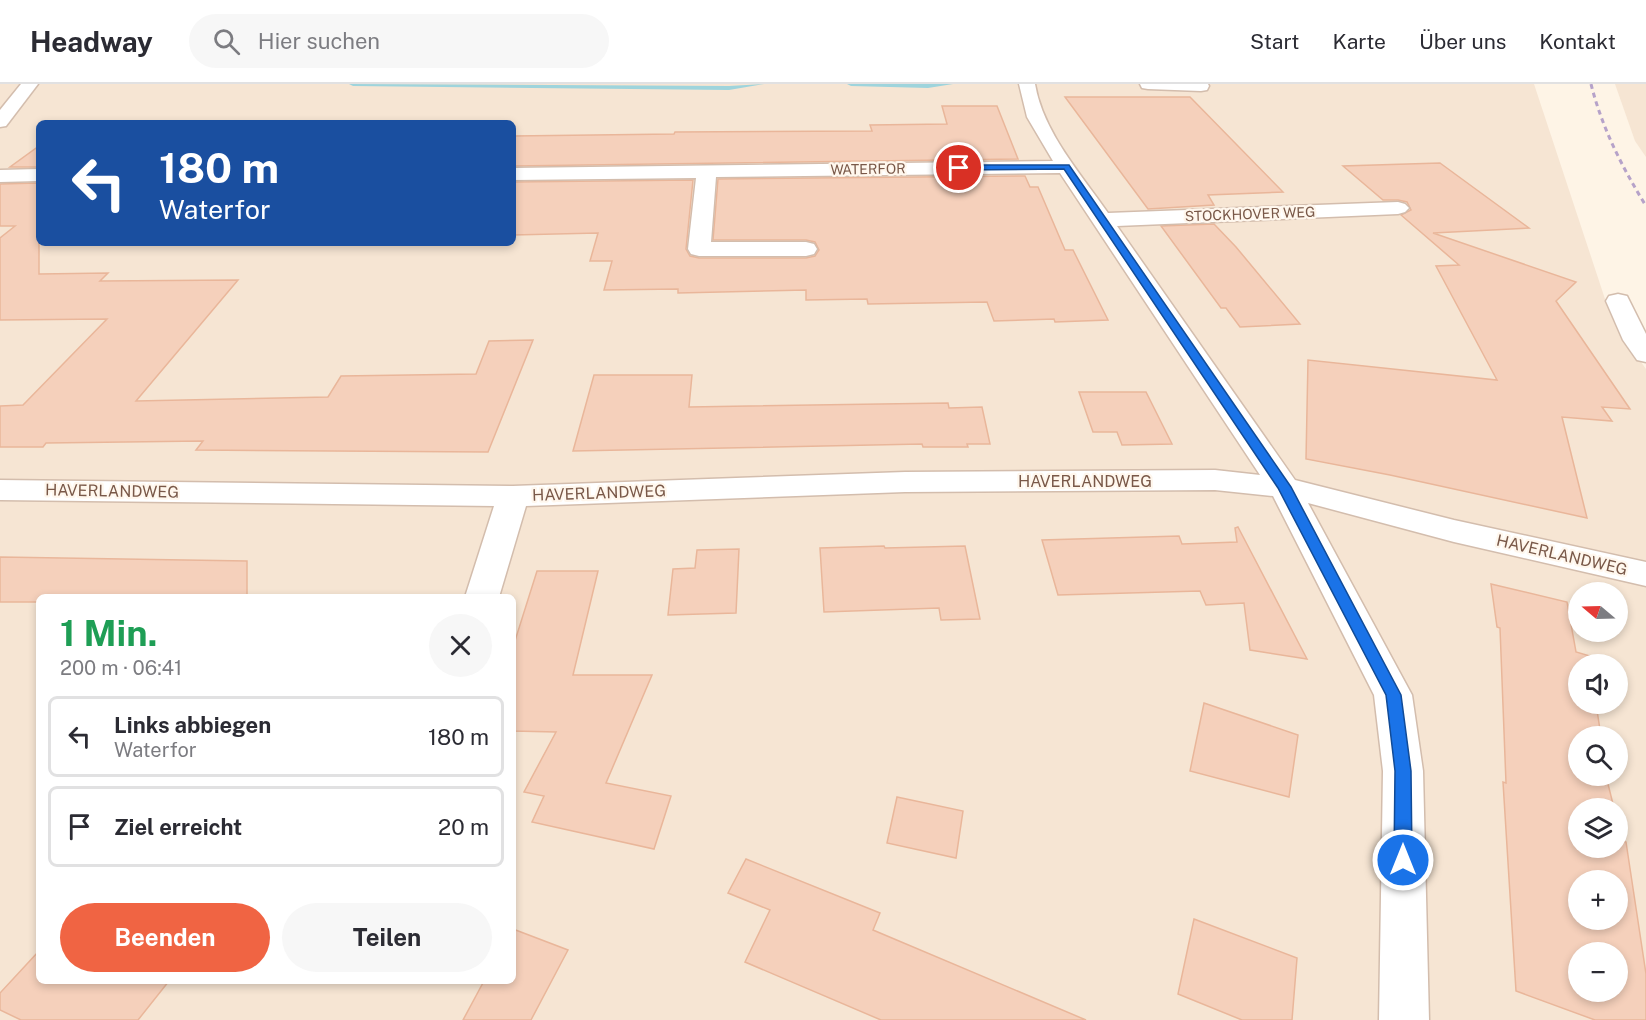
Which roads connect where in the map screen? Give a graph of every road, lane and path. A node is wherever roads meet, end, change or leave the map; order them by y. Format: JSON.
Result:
{"nodes":[{"id":1,"x":30,"y":84,"type":"edge"},
{"id":2,"x":1027,"y":84,"type":"edge"},
{"id":3,"x":1148,"y":84,"type":"edge"},
{"id":4,"x":1201,"y":86,"type":"dead end"},
{"id":5,"x":0,"y":122,"type":"edge"},
{"id":6,"x":1066,"y":166,"type":"junction"},
{"id":7,"x":707,"y":171,"type":"junction"},
{"id":8,"x":516,"y":174,"type":"edge"},
{"id":9,"x":36,"y":175,"type":"edge"},
{"id":10,"x":0,"y":176,"type":"edge"},
{"id":11,"x":1398,"y":208,"type":"dead end"},
{"id":12,"x":1103,"y":219,"type":"junction"},
{"id":13,"x":806,"y":249,"type":"dead end"},
{"id":14,"x":1618,"y":301,"type":"dead end"},
{"id":15,"x":1646,"y":354,"type":"edge"},
{"id":16,"x":1284,"y":487,"type":"junction"},
{"id":17,"x":0,"y":490,"type":"edge"},
{"id":18,"x":513,"y":496,"type":"junction"},
{"id":19,"x":1646,"y":574,"type":"edge"},
{"id":20,"x":483,"y":594,"type":"edge"},
{"id":21,"x":1408,"y":1018,"type":"edge"}],
"edges":[{"from":1,"to":5,"type":"street"},
{"from":2,"to":6,"type":"street"},
{"from":3,"to":4,"type":"street"},
{"from":6,"to":7,"type":"street","name":"WATERFOR"},
{"from":6,"to":12,"type":"street"},
{"from":7,"to":8,"type":"street","name":"WATERFOR"},
{"from":7,"to":13,"type":"street"},
{"from":9,"to":10,"type":"street"},
{"from":11,"to":12,"type":"street","name":"STOCKHOVER WEG"},
{"from":12,"to":16,"type":"street"},
{"from":14,"to":15,"type":"street"},
{"from":16,"to":18,"type":"street","name":"HAVERLANDWEG"},
{"from":16,"to":19,"type":"street","name":"HAVERLANDWEG"},
{"from":16,"to":21,"type":"street"},
{"from":17,"to":18,"type":"street","name":"HAVERLANDWEG"},
{"from":18,"to":20,"type":"street","name":"HAVERLANDWEG"}]}
